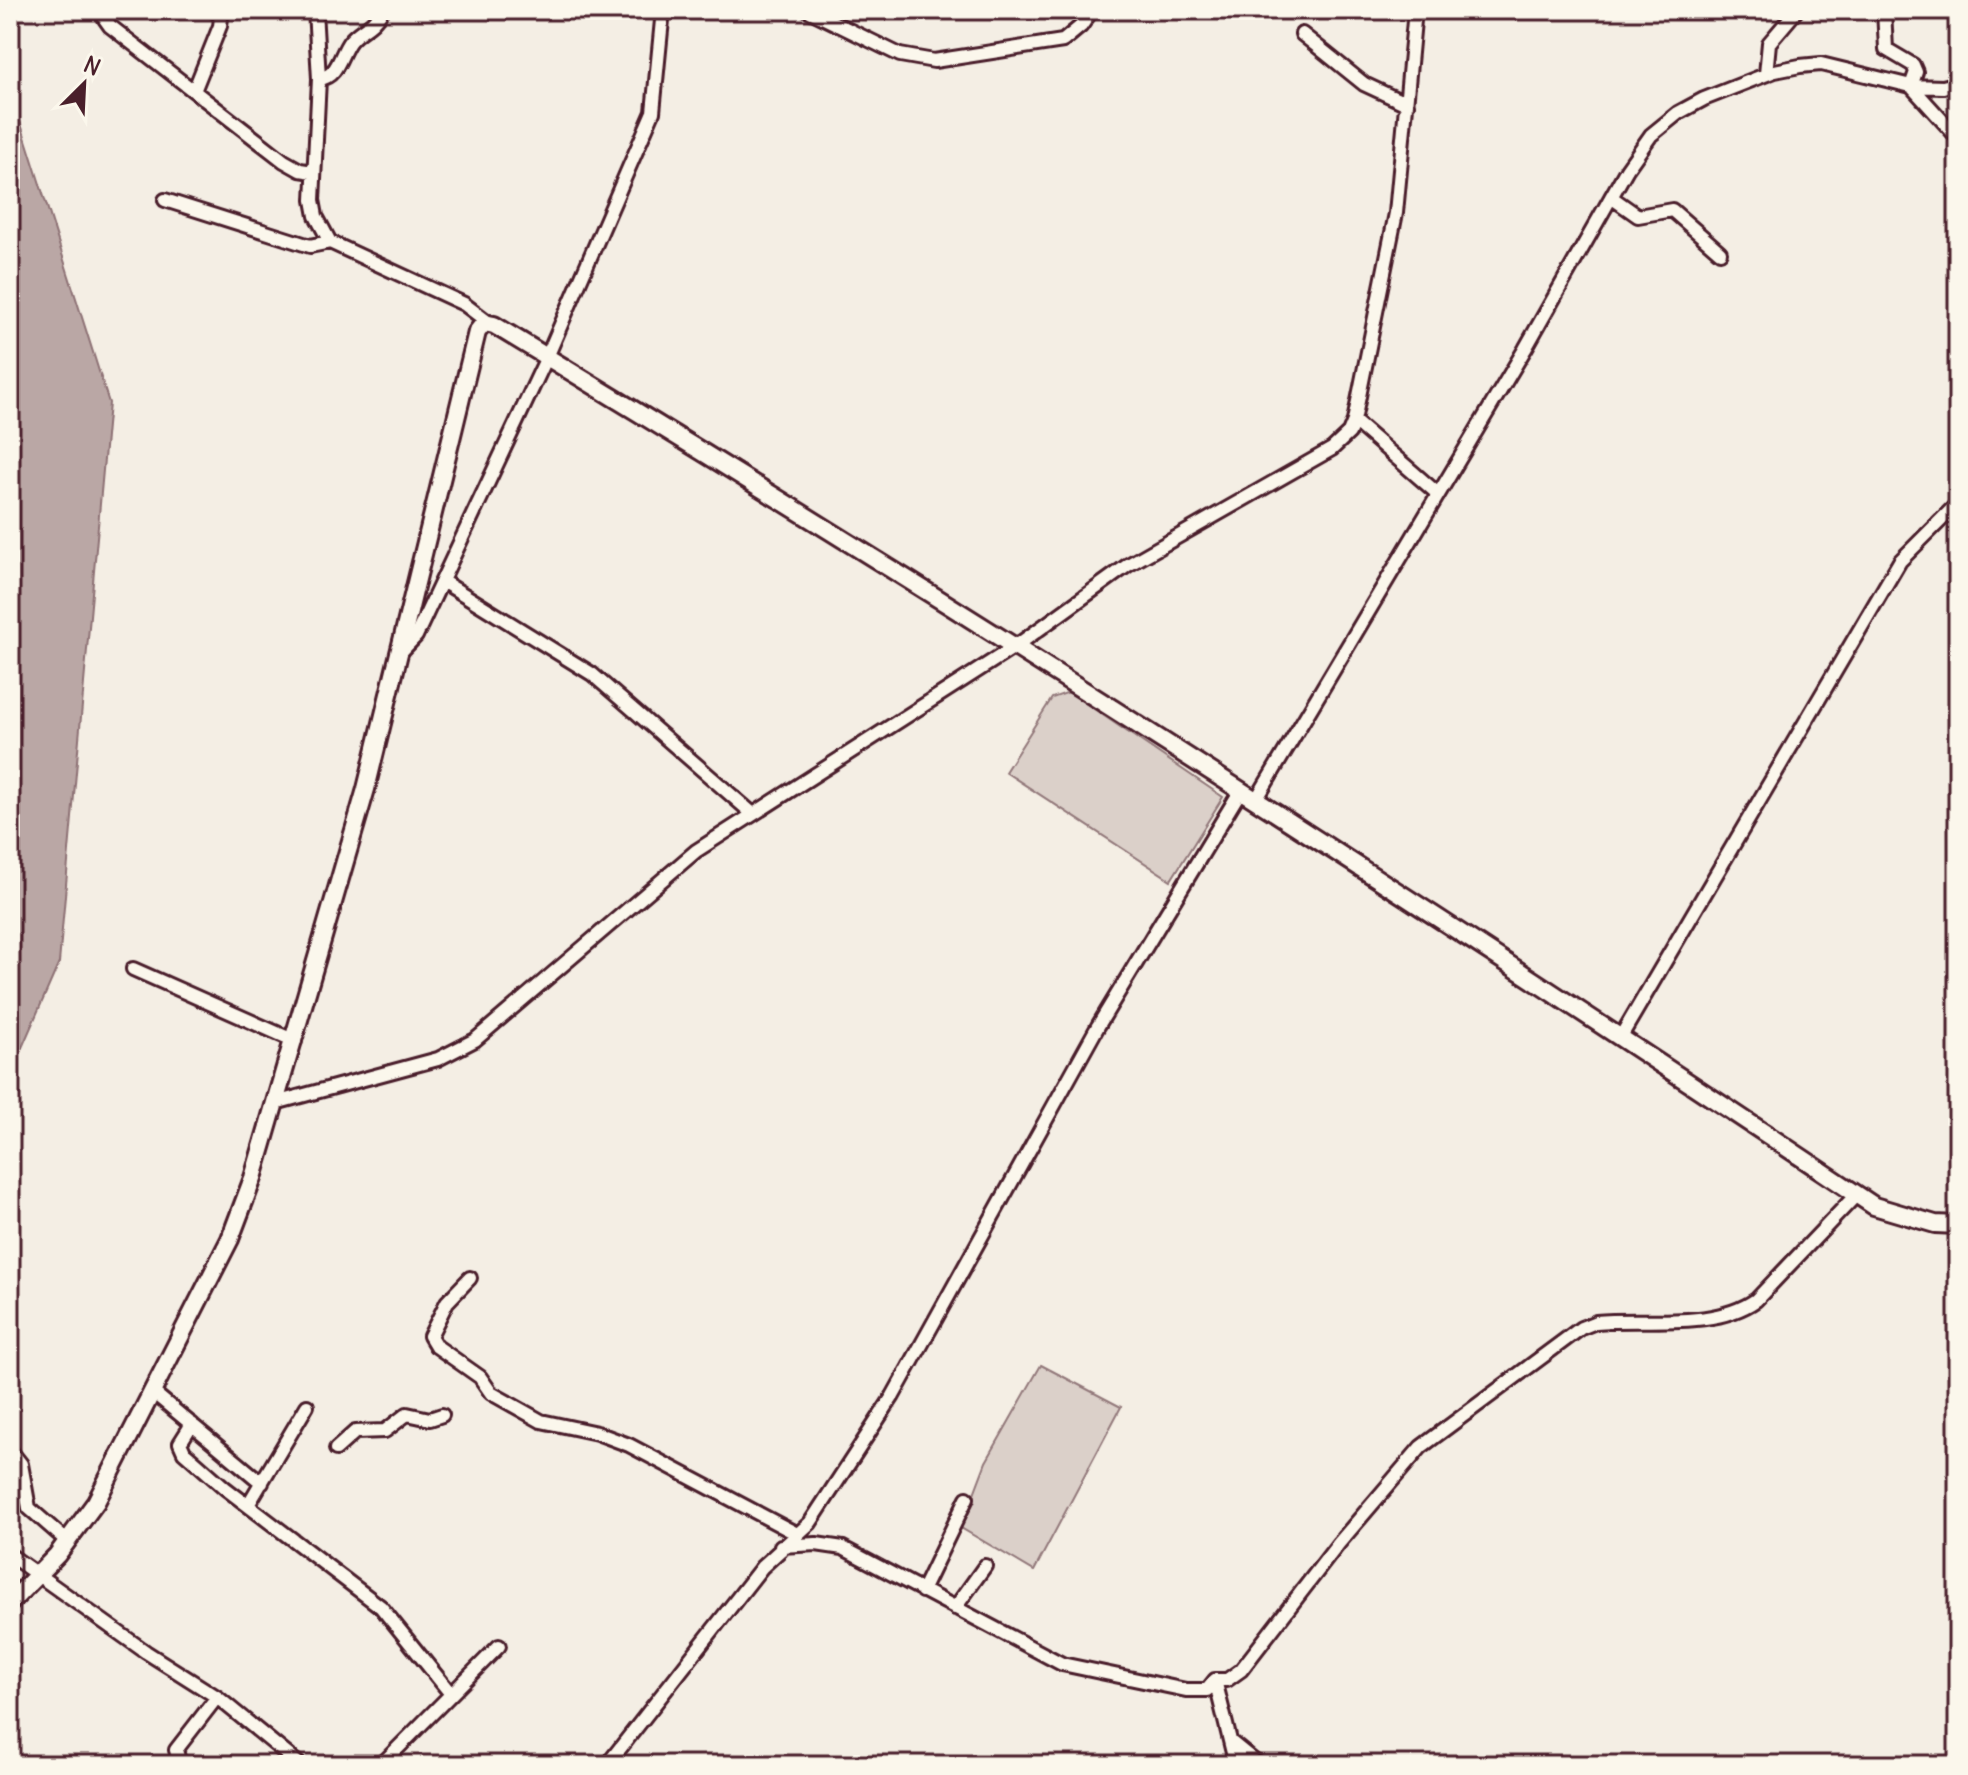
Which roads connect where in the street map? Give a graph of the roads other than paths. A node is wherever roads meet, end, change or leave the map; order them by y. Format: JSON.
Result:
{"nodes":[{"id":1,"x":107,"y":10,"type":"edge"},
{"id":2,"x":214,"y":10,"type":"edge"},
{"id":3,"x":315,"y":10,"type":"edge"},
{"id":4,"x":382,"y":10,"type":"edge"},
{"id":5,"x":663,"y":10,"type":"edge"},
{"id":6,"x":808,"y":10,"type":"edge"},
{"id":7,"x":1092,"y":10,"type":"edge"},
{"id":8,"x":1415,"y":10,"type":"edge"},
{"id":9,"x":1797,"y":10,"type":"edge"},
{"id":10,"x":1884,"y":10,"type":"edge"},
{"id":11,"x":1302,"y":34,"type":"dead end"},
{"id":12,"x":1766,"y":74,"type":"junction"},
{"id":13,"x":319,"y":79,"type":"junction"},
{"id":14,"x":1958,"y":83,"type":"edge"},
{"id":15,"x":1911,"y":86,"type":"junction"},
{"id":16,"x":194,"y":91,"type":"junction"},
{"id":17,"x":1407,"y":104,"type":"junction"},
{"id":18,"x":1958,"y":138,"type":"edge"},
{"id":19,"x":313,"y":172,"type":"junction"},
{"id":20,"x":1611,"y":197,"type":"junction"},
{"id":21,"x":165,"y":200,"type":"dead end"},
{"id":22,"x":330,"y":242,"type":"junction"},
{"id":23,"x":1720,"y":252,"type":"dead end"},
{"id":24,"x":489,"y":323,"type":"junction"},
{"id":25,"x":547,"y":357,"type":"junction"},
{"id":26,"x":1354,"y":421,"type":"junction"},
{"id":27,"x":1958,"y":431,"type":"edge"},
{"id":28,"x":1958,"y":451,"type":"edge"},
{"id":29,"x":1438,"y":494,"type":"junction"},
{"id":30,"x":1958,"y":503,"type":"edge"},
{"id":31,"x":442,"y":581,"type":"junction"},
{"id":32,"x":1016,"y":646,"type":"junction"},
{"id":33,"x":399,"y":654,"type":"junction"},
{"id":34,"x":1241,"y":790,"type":"junction"},
{"id":35,"x":1256,"y":800,"type":"junction"},
{"id":36,"x":753,"y":814,"type":"junction"},
{"id":37,"x":133,"y":969,"type":"dead end"},
{"id":38,"x":1620,"y":1038,"type":"junction"},
{"id":39,"x":295,"y":1041,"type":"junction"},
{"id":40,"x":275,"y":1103,"type":"junction"},
{"id":41,"x":1857,"y":1194,"type":"junction"},
{"id":42,"x":1958,"y":1225,"type":"edge"},
{"id":43,"x":470,"y":1278,"type":"dead end"},
{"id":44,"x":154,"y":1393,"type":"junction"},
{"id":45,"x":307,"y":1406,"type":"dead end"},
{"id":46,"x":442,"y":1415,"type":"dead end"},
{"id":47,"x":192,"y":1424,"type":"junction"},
{"id":48,"x":336,"y":1449,"type":"dead end"},
{"id":49,"x":10,"y":1450,"type":"edge"},
{"id":50,"x":262,"y":1483,"type":"junction"},
{"id":51,"x":967,"y":1498,"type":"dead end"},
{"id":52,"x":248,"y":1505,"type":"junction"},
{"id":53,"x":797,"y":1534,"type":"junction"},
{"id":54,"x":68,"y":1542,"type":"junction"},
{"id":55,"x":781,"y":1546,"type":"junction"},
{"id":56,"x":10,"y":1555,"type":"edge"},
{"id":57,"x":985,"y":1566,"type":"dead end"},
{"id":58,"x":37,"y":1577,"type":"junction"},
{"id":59,"x":922,"y":1591,"type":"junction"},
{"id":60,"x":10,"y":1603,"type":"edge"},
{"id":61,"x":955,"y":1608,"type":"junction"},
{"id":62,"x":499,"y":1646,"type":"dead end"},
{"id":63,"x":1215,"y":1680,"type":"junction"},
{"id":64,"x":451,"y":1694,"type":"junction"},
{"id":65,"x":217,"y":1697,"type":"junction"},
{"id":66,"x":1230,"y":1741,"type":"junction"},
{"id":67,"x":180,"y":1765,"type":"edge"},
{"id":68,"x":300,"y":1765,"type":"edge"},
{"id":69,"x":381,"y":1765,"type":"edge"},
{"id":70,"x":607,"y":1765,"type":"edge"},
{"id":71,"x":1236,"y":1765,"type":"edge"},
{"id":72,"x":1259,"y":1765,"type":"edge"}],
"edges":[{"from":1,"to":16,"type":"street"},
{"from":2,"to":16,"type":"street"},
{"from":3,"to":13,"type":"street"},
{"from":4,"to":13,"type":"street"},
{"from":5,"to":25,"type":"street"},
{"from":6,"to":7,"type":"street"},
{"from":8,"to":17,"type":"street"},
{"from":9,"to":12,"type":"street"},
{"from":10,"to":15,"type":"street"},
{"from":11,"to":17,"type":"street"},
{"from":12,"to":15,"type":"street"},
{"from":12,"to":20,"type":"street"},
{"from":13,"to":19,"type":"street"},
{"from":14,"to":15,"type":"street"},
{"from":15,"to":18,"type":"street"},
{"from":16,"to":19,"type":"street"},
{"from":17,"to":26,"type":"street"},
{"from":19,"to":22,"type":"street"},
{"from":20,"to":23,"type":"street"},
{"from":20,"to":29,"type":"street"},
{"from":21,"to":22,"type":"street"},
{"from":22,"to":24,"type":"street"},
{"from":24,"to":25,"type":"main road"},
{"from":24,"to":33,"type":"main road"},
{"from":25,"to":31,"type":"street"},
{"from":25,"to":32,"type":"main road"},
{"from":26,"to":29,"type":"street"},
{"from":26,"to":32,"type":"street"},
{"from":27,"to":28,"type":"street"},
{"from":29,"to":35,"type":"street"},
{"from":30,"to":38,"type":"street"},
{"from":31,"to":33,"type":"street"},
{"from":31,"to":36,"type":"street"},
{"from":32,"to":34,"type":"main road"},
{"from":32,"to":36,"type":"street"},
{"from":33,"to":39,"type":"main road"},
{"from":34,"to":35,"type":"main road"},
{"from":34,"to":53,"type":"street"},
{"from":35,"to":38,"type":"main road"},
{"from":36,"to":40,"type":"street"},
{"from":37,"to":39,"type":"street"},
{"from":38,"to":41,"type":"main road"},
{"from":39,"to":40,"type":"main road"},
{"from":40,"to":44,"type":"main road"},
{"from":41,"to":42,"type":"main road"},
{"from":41,"to":63,"type":"street"},
{"from":43,"to":53,"type":"street"},
{"from":44,"to":47,"type":"street"},
{"from":44,"to":54,"type":"main road"},
{"from":45,"to":50,"type":"street"},
{"from":46,"to":48,"type":"street"},
{"from":47,"to":50,"type":"street"},
{"from":47,"to":52,"type":"street"},
{"from":49,"to":54,"type":"street"},
{"from":50,"to":52,"type":"street"},
{"from":51,"to":59,"type":"street"},
{"from":52,"to":64,"type":"street"},
{"from":53,"to":55,"type":"street"},
{"from":54,"to":58,"type":"main road"},
{"from":55,"to":59,"type":"street"},
{"from":55,"to":70,"type":"street"},
{"from":56,"to":58,"type":"street"},
{"from":57,"to":61,"type":"street"},
{"from":58,"to":60,"type":"main road"},
{"from":58,"to":65,"type":"street"},
{"from":59,"to":61,"type":"street"},
{"from":61,"to":63,"type":"street"},
{"from":62,"to":64,"type":"street"},
{"from":63,"to":66,"type":"street"},
{"from":64,"to":69,"type":"street"},
{"from":65,"to":67,"type":"street"},
{"from":65,"to":68,"type":"street"},
{"from":66,"to":71,"type":"street"},
{"from":66,"to":72,"type":"street"}]}
